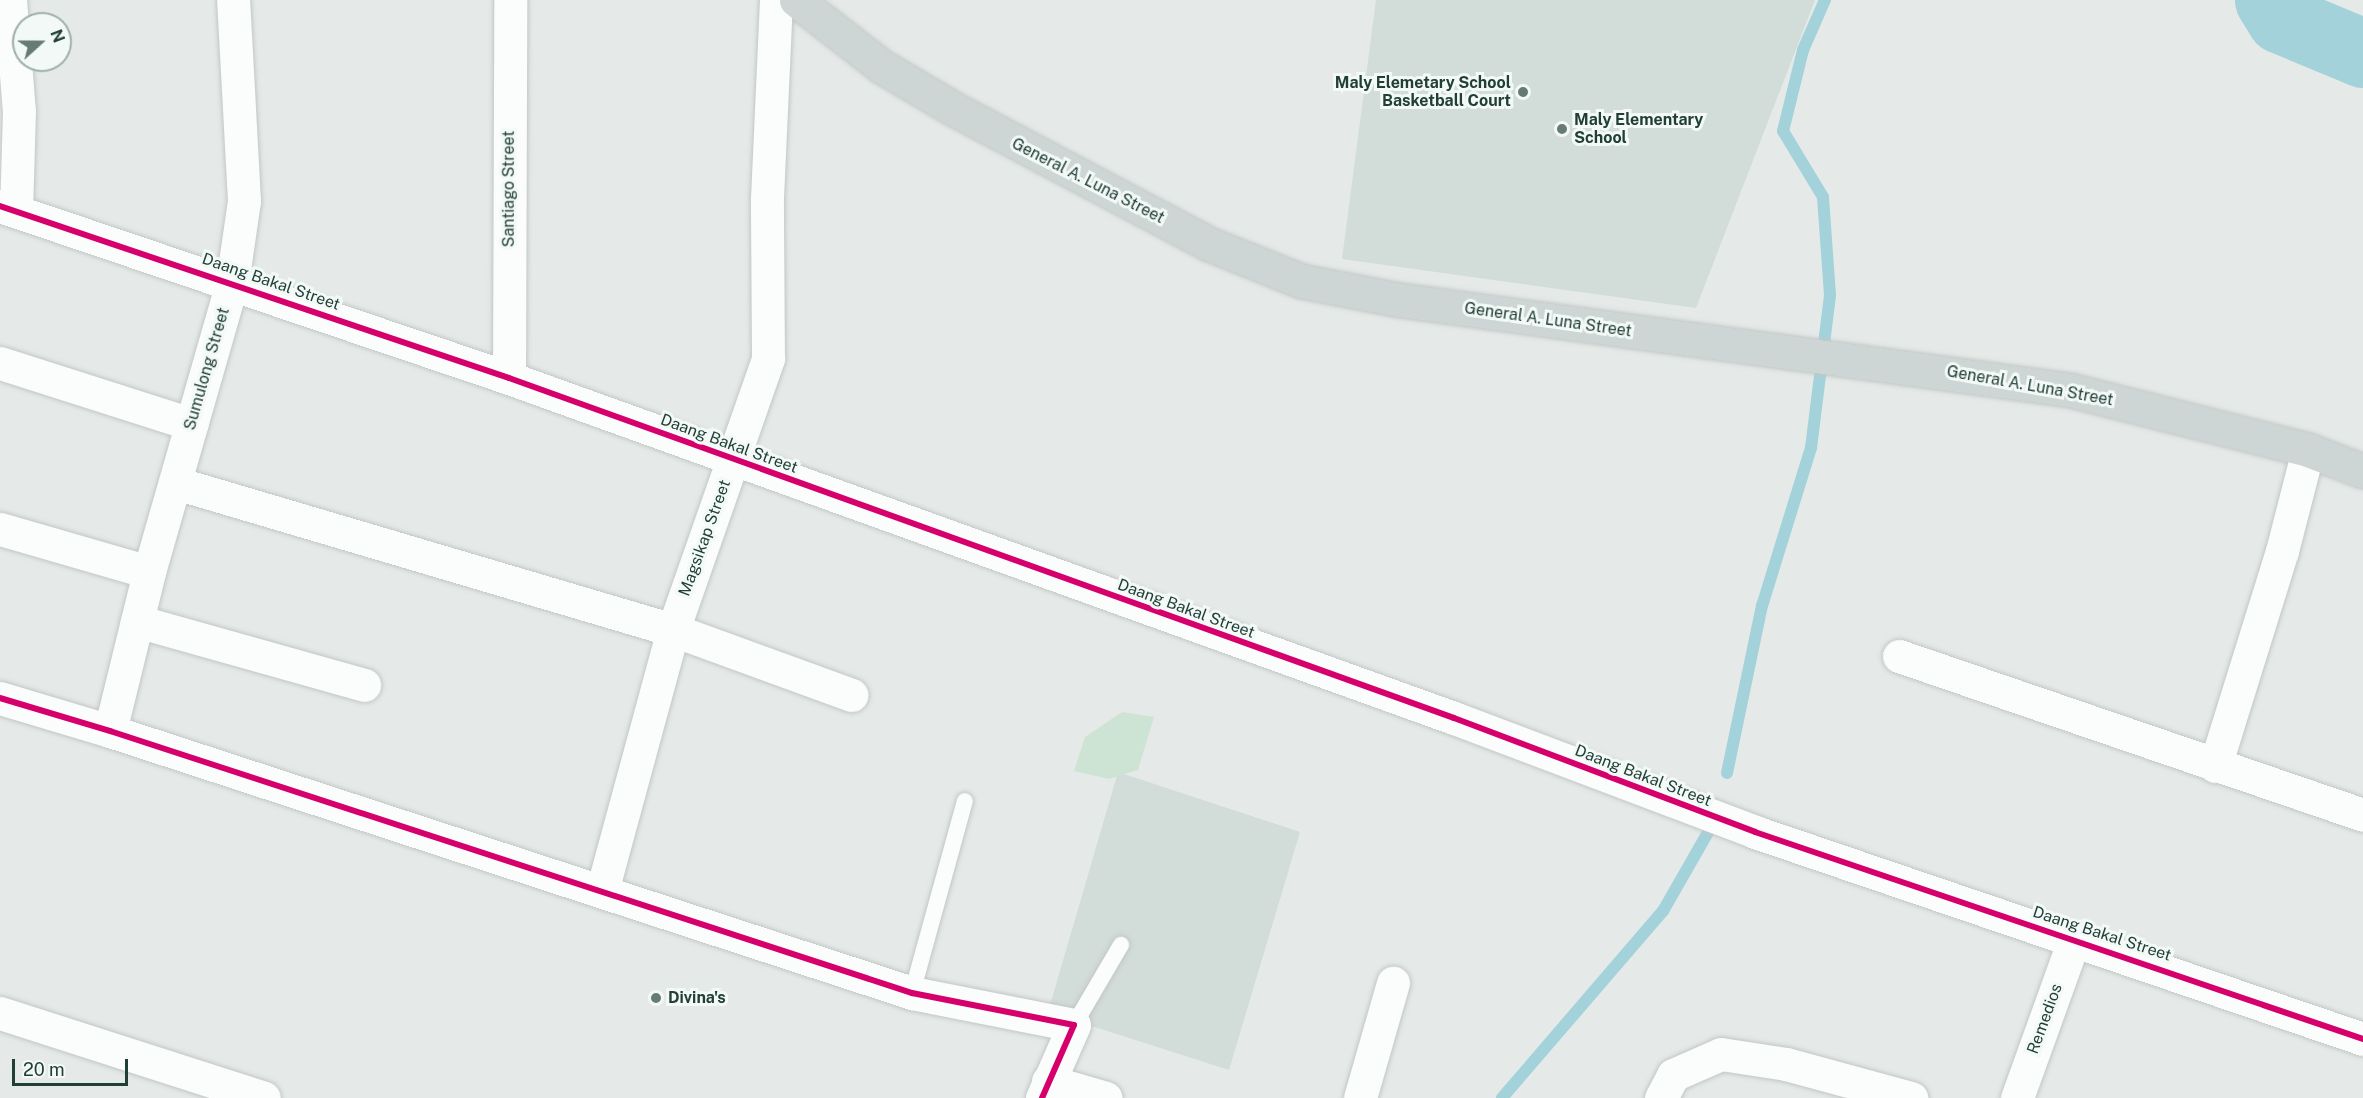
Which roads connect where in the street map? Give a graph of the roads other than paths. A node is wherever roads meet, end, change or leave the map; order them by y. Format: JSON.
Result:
{"nodes":[{"id":1,"x":10,"y":0,"type":"edge"},
{"id":2,"x":233,"y":0,"type":"edge"},
{"id":3,"x":510,"y":0,"type":"edge"},
{"id":4,"x":776,"y":0,"type":"edge"},
{"id":5,"x":796,"y":0,"type":"edge"},
{"id":6,"x":8,"y":208,"type":"edge"},
{"id":7,"x":232,"y":283,"type":"junction"},
{"id":8,"x":0,"y":363,"type":"edge"},
{"id":9,"x":509,"y":378,"type":"junction"},
{"id":10,"x":191,"y":424,"type":"junction"},
{"id":11,"x":2308,"y":450,"type":"junction"},
{"id":12,"x":733,"y":461,"type":"junction"},
{"id":13,"x":2363,"y":471,"type":"edge"},
{"id":14,"x":176,"y":483,"type":"junction"},
{"id":15,"x":0,"y":530,"type":"edge"},
{"id":16,"x":149,"y":572,"type":"junction"},
{"id":17,"x":137,"y":621,"type":"junction"},
{"id":18,"x":673,"y":630,"type":"junction"},
{"id":19,"x":1899,"y":656,"type":"dead end"},
{"id":20,"x":364,"y":685,"type":"dead end"},
{"id":21,"x":852,"y":695,"type":"dead end"},
{"id":22,"x":0,"y":699,"type":"edge"},
{"id":23,"x":110,"y":731,"type":"junction"},
{"id":24,"x":2215,"y":766,"type":"junction"},
{"id":25,"x":965,"y":801,"type":"dead end"},
{"id":26,"x":2363,"y":815,"type":"edge"},
{"id":27,"x":602,"y":891,"type":"junction"},
{"id":28,"x":2074,"y":940,"type":"junction"},
{"id":29,"x":1121,"y":945,"type":"dead end"},
{"id":30,"x":1394,"y":983,"type":"dead end"},
{"id":31,"x":912,"y":993,"type":"junction"},
{"id":32,"x":0,"y":1013,"type":"edge"},
{"id":33,"x":1074,"y":1025,"type":"junction"},
{"id":34,"x":2363,"y":1038,"type":"edge"},
{"id":35,"x":1045,"y":1089,"type":"edge"},
{"id":36,"x":1898,"y":1096,"type":"edge"},
{"id":37,"x":264,"y":1098,"type":"edge"},
{"id":38,"x":1106,"y":1098,"type":"edge"},
{"id":39,"x":1360,"y":1098,"type":"edge"},
{"id":40,"x":1661,"y":1098,"type":"edge"},
{"id":41,"x":2016,"y":1098,"type":"edge"}],
"edges":[{"from":1,"to":6,"type":"street"},
{"from":2,"to":7,"type":"street","name":"Sumulong Street"},
{"from":3,"to":9,"type":"street","name":"Santiago Street"},
{"from":4,"to":12,"type":"street","name":"Magsikap Street"},
{"from":5,"to":11,"type":"main road","name":"General A. Luna Street"},
{"from":6,"to":7,"type":"street","name":"Daang Bakal Street"},
{"from":7,"to":9,"type":"street","name":"Daang Bakal Street"},
{"from":7,"to":10,"type":"street","name":"Sumulong Street"},
{"from":8,"to":10,"type":"street"},
{"from":9,"to":12,"type":"street","name":"Daang Bakal Street"},
{"from":10,"to":14,"type":"street","name":"Sumulong Street"},
{"from":11,"to":13,"type":"main road","name":"General A. Luna Street"},
{"from":11,"to":24,"type":"street"},
{"from":12,"to":18,"type":"street","name":"Magsikap Street"},
{"from":12,"to":28,"type":"street","name":"Daang Bakal Street"},
{"from":14,"to":16,"type":"street","name":"Sumulong Street"},
{"from":14,"to":18,"type":"street"},
{"from":15,"to":16,"type":"street"},
{"from":16,"to":17,"type":"street","name":"Sumulong Street"},
{"from":17,"to":20,"type":"street"},
{"from":17,"to":23,"type":"street","name":"Sumulong Street"},
{"from":18,"to":21,"type":"street"},
{"from":18,"to":27,"type":"street","name":"Magsikap Street"},
{"from":19,"to":24,"type":"street"},
{"from":22,"to":23,"type":"street"},
{"from":23,"to":27,"type":"street"},
{"from":24,"to":26,"type":"street"},
{"from":25,"to":31,"type":"lane"},
{"from":27,"to":31,"type":"street"},
{"from":28,"to":34,"type":"street","name":"Daang Bakal Street"},
{"from":28,"to":41,"type":"street","name":"Remedios"},
{"from":29,"to":33,"type":"lane"},
{"from":30,"to":39,"type":"street"},
{"from":31,"to":33,"type":"street"},
{"from":32,"to":37,"type":"street"},
{"from":33,"to":35,"type":"street"},
{"from":35,"to":38,"type":"street"},
{"from":36,"to":40,"type":"street"}]}
